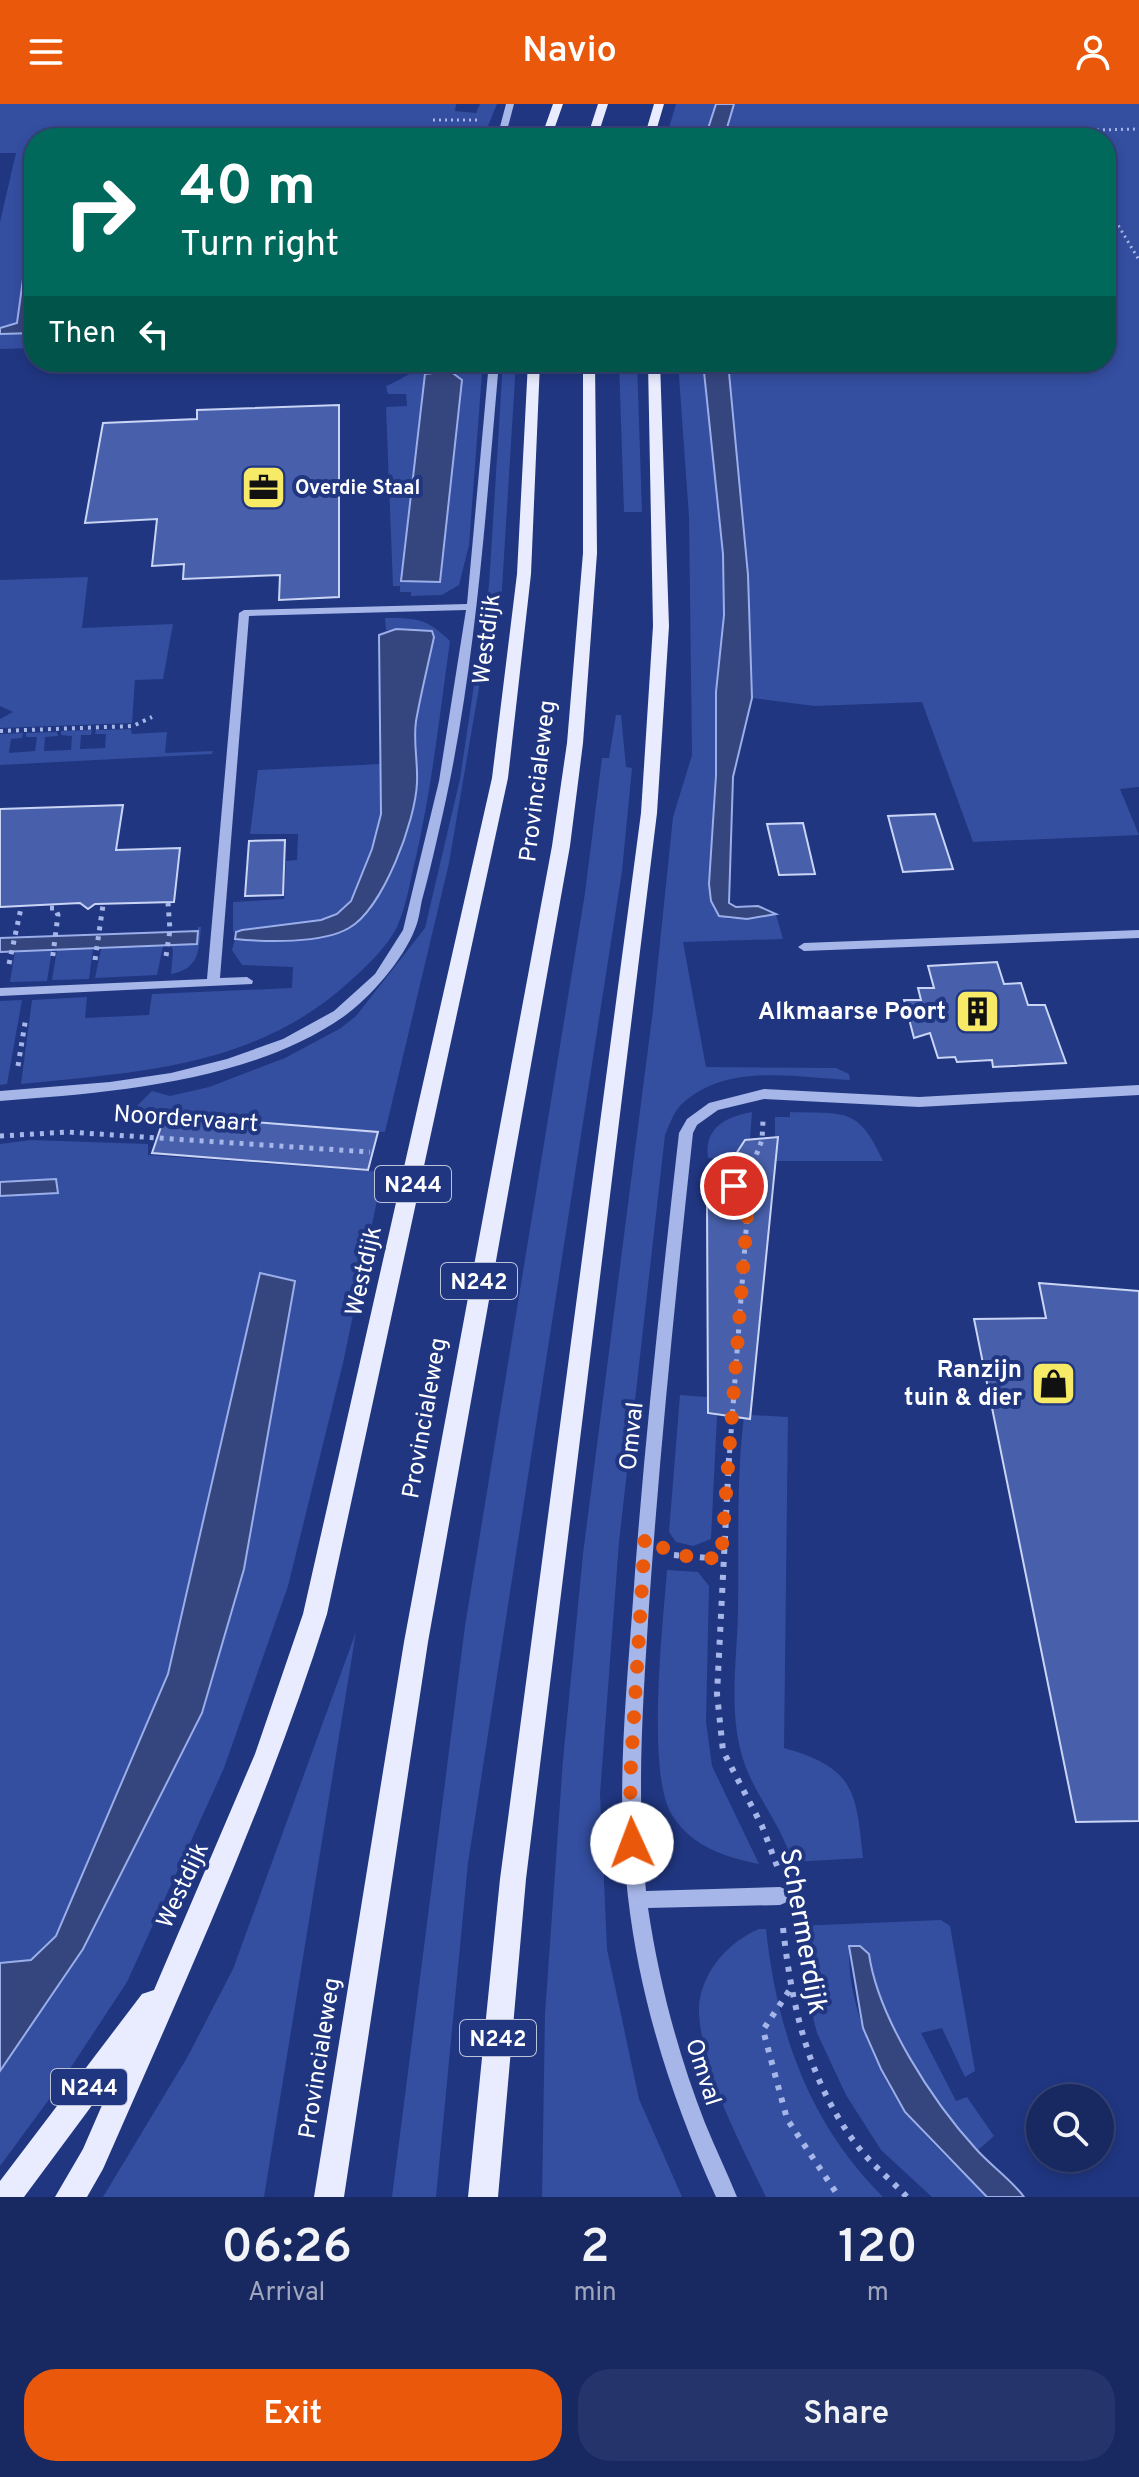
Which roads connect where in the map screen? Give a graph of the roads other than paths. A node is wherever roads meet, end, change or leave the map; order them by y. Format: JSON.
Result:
{"nodes":[{"id":1,"x":510,"y":104,"type":"edge"},
{"id":2,"x":558,"y":104,"type":"edge"},
{"id":3,"x":603,"y":104,"type":"edge"},
{"id":4,"x":659,"y":104,"type":"edge"},
{"id":5,"x":503,"y":128,"type":"edge"},
{"id":6,"x":550,"y":128,"type":"edge"},
{"id":7,"x":595,"y":128,"type":"edge"},
{"id":8,"x":652,"y":128,"type":"edge"},
{"id":9,"x":493,"y":372,"type":"edge"},
{"id":10,"x":534,"y":372,"type":"edge"},
{"id":11,"x":589,"y":372,"type":"edge"},
{"id":12,"x":654,"y":372,"type":"edge"},
{"id":13,"x":472,"y":607,"type":"junction"},
{"id":14,"x":1139,"y":934,"type":"edge"},
{"id":15,"x":804,"y":947,"type":"dead end"},
{"id":16,"x":247,"y":981,"type":"dead end"},
{"id":17,"x":213,"y":983,"type":"junction"},
{"id":18,"x":2,"y":992,"type":"edge"},
{"id":19,"x":1139,"y":1090,"type":"edge"},
{"id":20,"x":7,"y":1096,"type":"edge"},
{"id":21,"x":780,"y":1896,"type":"road end"},
{"id":22,"x":638,"y":1900,"type":"junction"},
{"id":23,"x":172,"y":1977,"type":"junction"},
{"id":24,"x":6,"y":2197,"type":"edge"},
{"id":25,"x":70,"y":2197,"type":"edge"},
{"id":26,"x":329,"y":2197,"type":"edge"},
{"id":27,"x":483,"y":2197,"type":"edge"},
{"id":28,"x":727,"y":2197,"type":"edge"}],
"edges":[{"from":1,"to":5,"type":"street"},
{"from":2,"to":6,"type":"main road"},
{"from":3,"to":7,"type":"main road"},
{"from":4,"to":8,"type":"main road"},
{"from":9,"to":13,"type":"street","name":"Westdijk"},
{"from":10,"to":23,"type":"main road","name":"Westdijk","number":"N244"},
{"from":11,"to":26,"type":"main road","name":"Provincialeweg","number":"N242"},
{"from":12,"to":27,"type":"main road","number":"N242"},
{"from":13,"to":17,"type":"street"},
{"from":13,"to":20,"type":"street","name":"Westdijk"},
{"from":14,"to":15,"type":"street"},
{"from":16,"to":17,"type":"street"},
{"from":17,"to":18,"type":"street"},
{"from":19,"to":22,"type":"street","name":"Omval"},
{"from":21,"to":22,"type":"street"},
{"from":22,"to":28,"type":"street","name":"Omval"},
{"from":23,"to":24,"type":"main road","name":"Westdijk","number":"N244"},
{"from":23,"to":25,"type":"main road","name":"Westdijk","number":"N244"}]}
